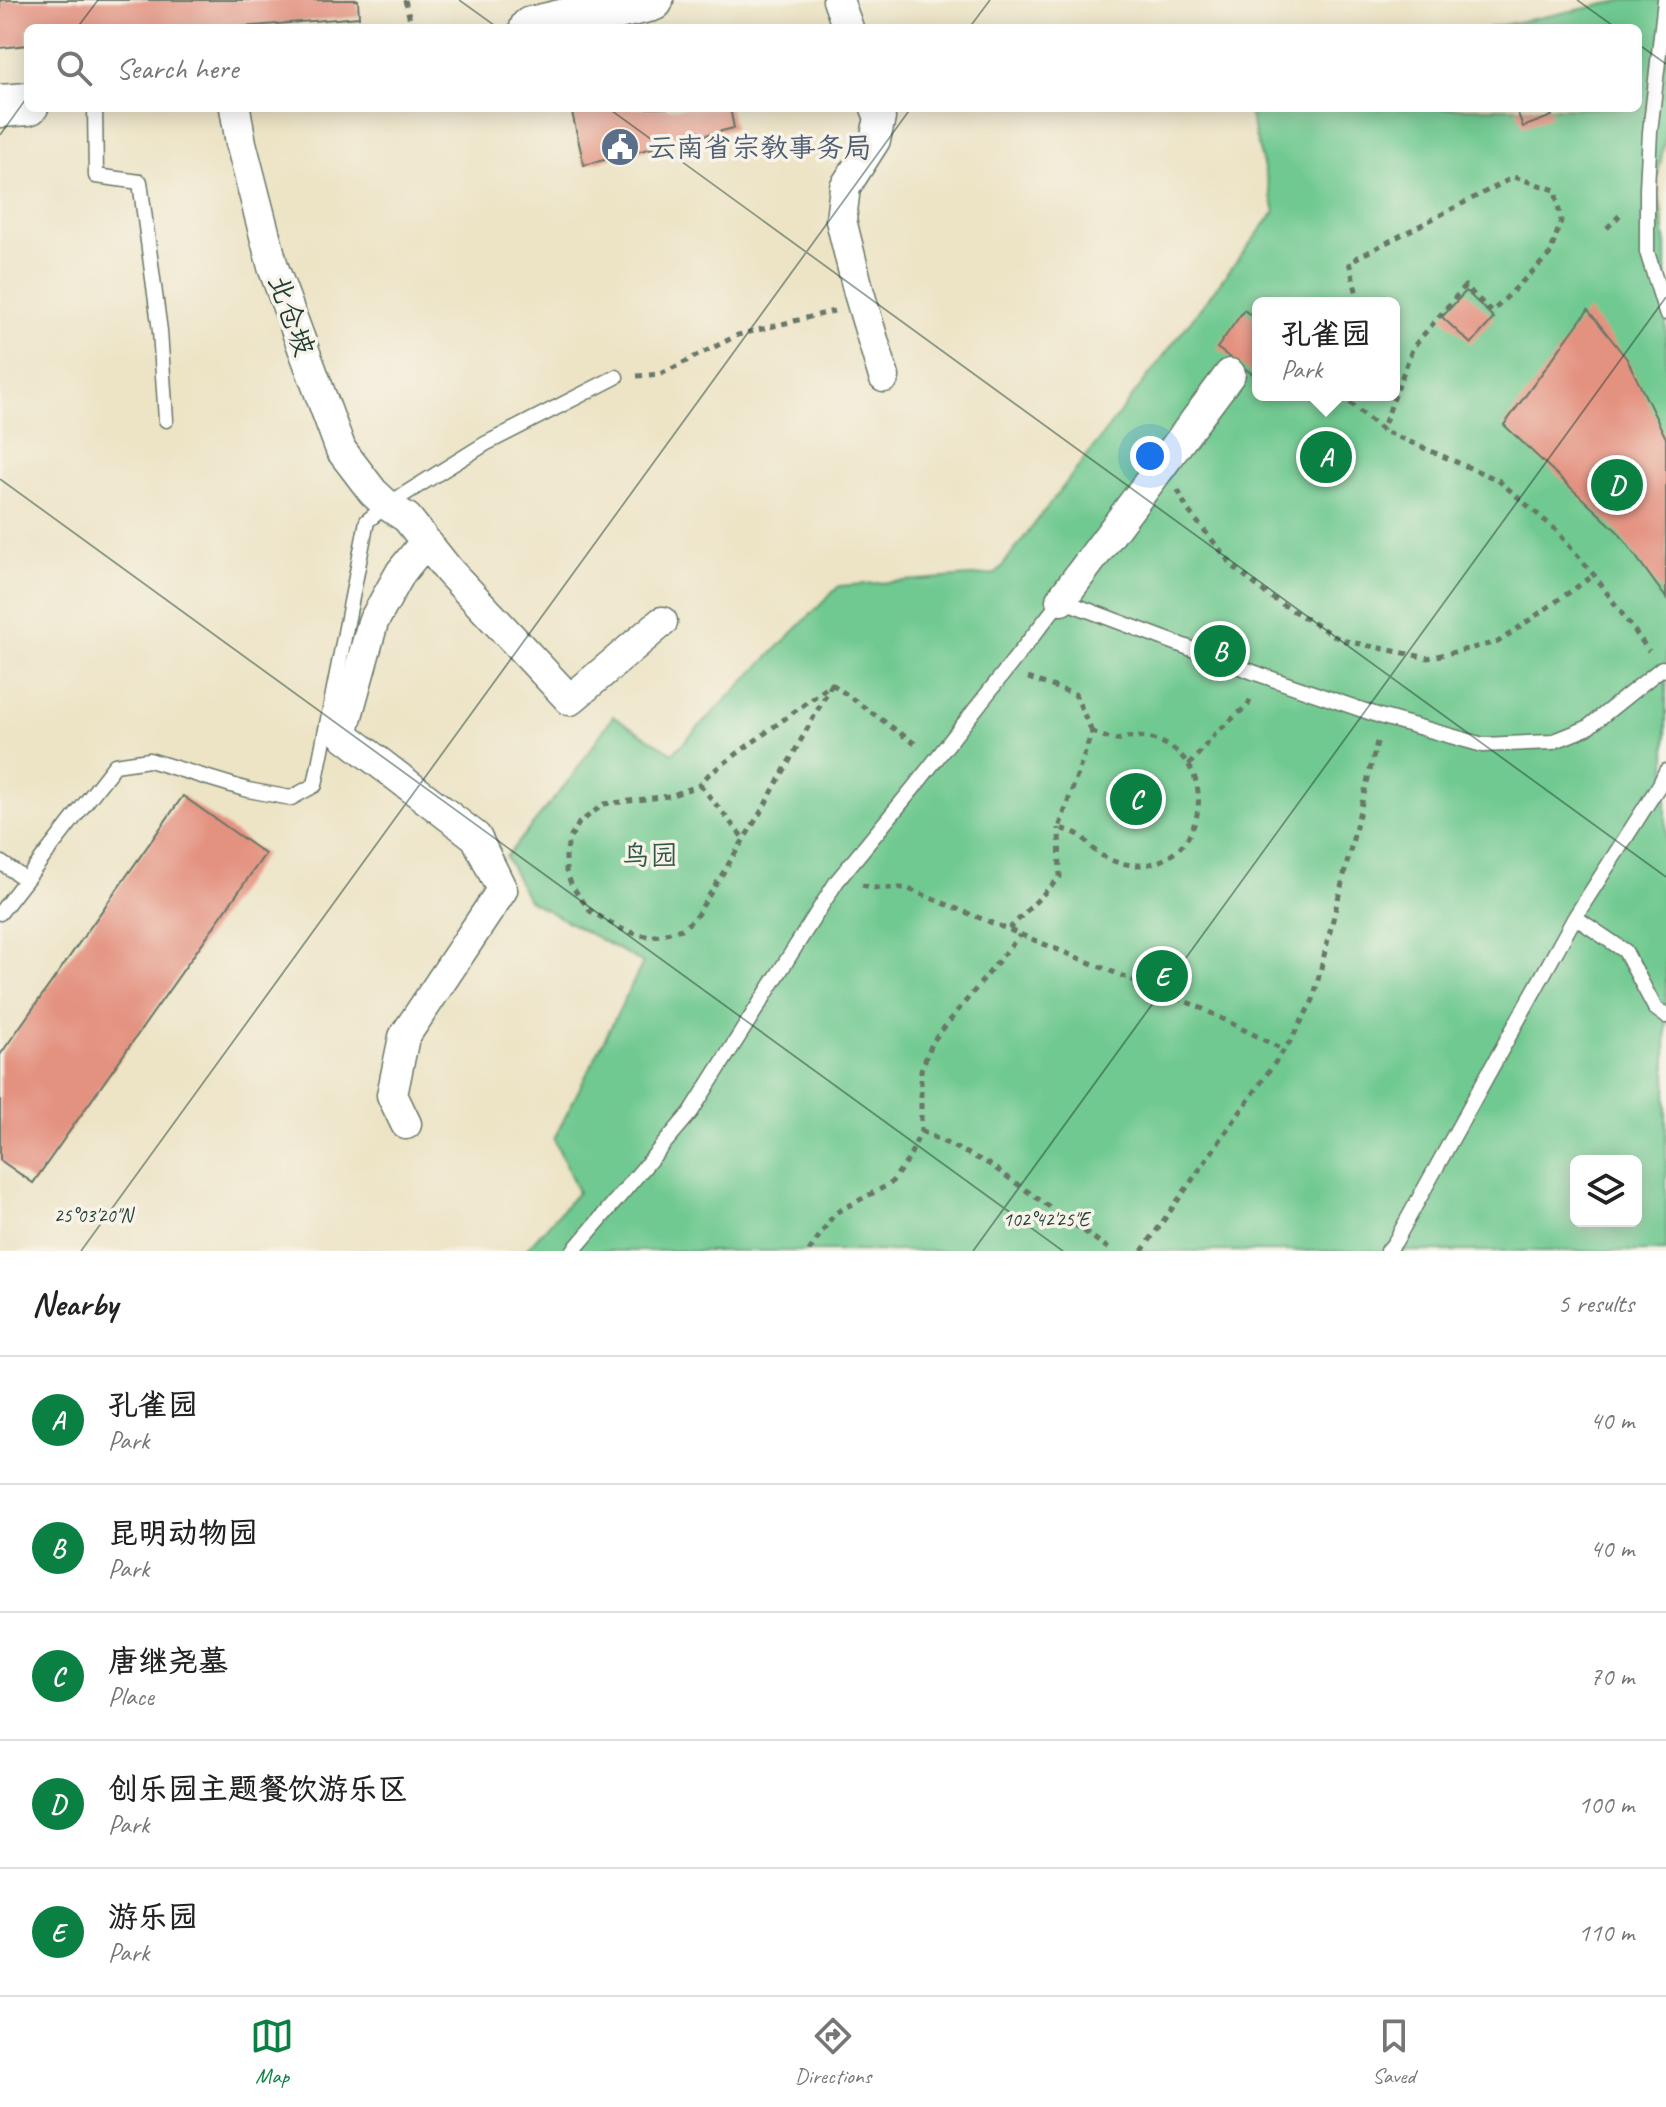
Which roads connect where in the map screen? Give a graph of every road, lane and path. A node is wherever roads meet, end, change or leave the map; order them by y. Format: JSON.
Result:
{"nodes":[{"id":1,"x":405,"y":0,"type":"edge"},
{"id":2,"x":652,"y":0,"type":"edge"},
{"id":3,"x":838,"y":0,"type":"edge"},
{"id":4,"x":1665,"y":0,"type":"edge"},
{"id":5,"x":411,"y":24,"type":"edge"},
{"id":6,"x":548,"y":24,"type":"edge"},
{"id":7,"x":847,"y":24,"type":"edge"},
{"id":8,"x":24,"y":104,"type":"edge"},
{"id":9,"x":0,"y":106,"type":"edge"},
{"id":10,"x":95,"y":112,"type":"edge"},
{"id":11,"x":236,"y":112,"type":"edge"},
{"id":12,"x":878,"y":112,"type":"edge"},
{"id":13,"x":1358,"y":297,"type":"edge"},
{"id":14,"x":862,"y":304,"type":"junction"},
{"id":15,"x":1666,"y":313,"type":"edge"},
{"id":16,"x":1230,"y":374,"type":"dead end"},
{"id":17,"x":616,"y":377,"type":"joint"},
{"id":18,"x":884,"y":377,"type":"dead end"},
{"id":19,"x":1400,"y":382,"type":"edge"},
{"id":20,"x":1348,"y":401,"type":"edge"},
{"id":21,"x":1393,"y":401,"type":"edge"},
{"id":22,"x":166,"y":420,"type":"dead end"},
{"id":23,"x":1382,"y":430,"type":"junction"},
{"id":24,"x":1165,"y":460,"type":"junction"},
{"id":25,"x":387,"y":505,"type":"junction"},
{"id":26,"x":425,"y":542,"type":"junction"},
{"id":27,"x":1594,"y":575,"type":"junction"},
{"id":28,"x":1061,"y":600,"type":"junction"},
{"id":29,"x":662,"y":622,"type":"dead end"},
{"id":30,"x":1664,"y":669,"type":"edge"},
{"id":31,"x":1006,"y":671,"type":"junction"},
{"id":32,"x":1261,"y":675,"type":"junction"},
{"id":33,"x":832,"y":684,"type":"junction"},
{"id":34,"x":1383,"y":717,"type":"junction"},
{"id":35,"x":1092,"y":732,"type":"junction"},
{"id":36,"x":936,"y":759,"type":"junction"},
{"id":37,"x":1189,"y":765,"type":"junction"},
{"id":38,"x":1666,"y":771,"type":"edge"},
{"id":39,"x":700,"y":785,"type":"junction"},
{"id":40,"x":1059,"y":828,"type":"junction"},
{"id":41,"x":744,"y":839,"type":"junction"},
{"id":42,"x":0,"y":862,"type":"edge"},
{"id":43,"x":25,"y":879,"type":"junction"},
{"id":44,"x":837,"y":881,"type":"junction"},
{"id":45,"x":0,"y":913,"type":"edge"},
{"id":46,"x":1575,"y":917,"type":"junction"},
{"id":47,"x":1008,"y":930,"type":"junction"},
{"id":48,"x":1020,"y":935,"type":"junction"},
{"id":49,"x":1666,"y":1016,"type":"edge"},
{"id":50,"x":1284,"y":1050,"type":"junction"},
{"id":51,"x":406,"y":1124,"type":"dead end"},
{"id":52,"x":921,"y":1131,"type":"junction"},
{"id":53,"x":573,"y":1251,"type":"edge"},
{"id":54,"x":809,"y":1251,"type":"edge"},
{"id":55,"x":1112,"y":1251,"type":"edge"},
{"id":56,"x":1142,"y":1251,"type":"edge"},
{"id":57,"x":1388,"y":1251,"type":"edge"}],
"edges":[{"from":1,"to":5,"type":"path"},
{"from":2,"to":6,"type":"street"},
{"from":3,"to":7,"type":"street"},
{"from":4,"to":15,"type":"lane"},
{"from":8,"to":9,"type":"street"},
{"from":10,"to":22,"type":"lane"},
{"from":11,"to":25,"type":"street","name":"北仓坡"},
{"from":12,"to":14,"type":"street"},
{"from":13,"to":19,"type":"path"},
{"from":14,"to":17,"type":"path"},
{"from":14,"to":18,"type":"street"},
{"from":16,"to":24,"type":"street"},
{"from":17,"to":25,"type":"lane"},
{"from":20,"to":23,"type":"path"},
{"from":21,"to":23,"type":"path"},
{"from":23,"to":27,"type":"path"},
{"from":24,"to":27,"type":"path"},
{"from":24,"to":28,"type":"street"},
{"from":25,"to":26,"type":"street","name":"北仓坡"},
{"from":25,"to":43,"type":"lane"},
{"from":26,"to":29,"type":"street","name":"北仓坡"},
{"from":26,"to":51,"type":"street"},
{"from":27,"to":30,"type":"path"},
{"from":28,"to":31,"type":"lane"},
{"from":28,"to":32,"type":"lane"},
{"from":30,"to":34,"type":"lane"},
{"from":31,"to":35,"type":"path"},
{"from":31,"to":36,"type":"lane"},
{"from":32,"to":34,"type":"lane"},
{"from":32,"to":37,"type":"path"},
{"from":33,"to":36,"type":"path"},
{"from":33,"to":39,"type":"path"},
{"from":33,"to":41,"type":"path"},
{"from":34,"to":50,"type":"path"},
{"from":35,"to":37,"type":"path"},
{"from":35,"to":40,"type":"path"},
{"from":36,"to":44,"type":"lane"},
{"from":37,"to":40,"type":"path"},
{"from":38,"to":46,"type":"lane"},
{"from":39,"to":41,"type":"path"},
{"from":39,"to":41,"type":"path"},
{"from":40,"to":47,"type":"path"},
{"from":42,"to":43,"type":"lane"},
{"from":43,"to":45,"type":"lane"},
{"from":44,"to":47,"type":"path"},
{"from":44,"to":53,"type":"lane"},
{"from":46,"to":49,"type":"lane"},
{"from":46,"to":57,"type":"lane"},
{"from":47,"to":48,"type":"path"},
{"from":48,"to":50,"type":"path"},
{"from":48,"to":52,"type":"path"},
{"from":50,"to":56,"type":"path"},
{"from":52,"to":54,"type":"path"},
{"from":52,"to":55,"type":"path"}]}
